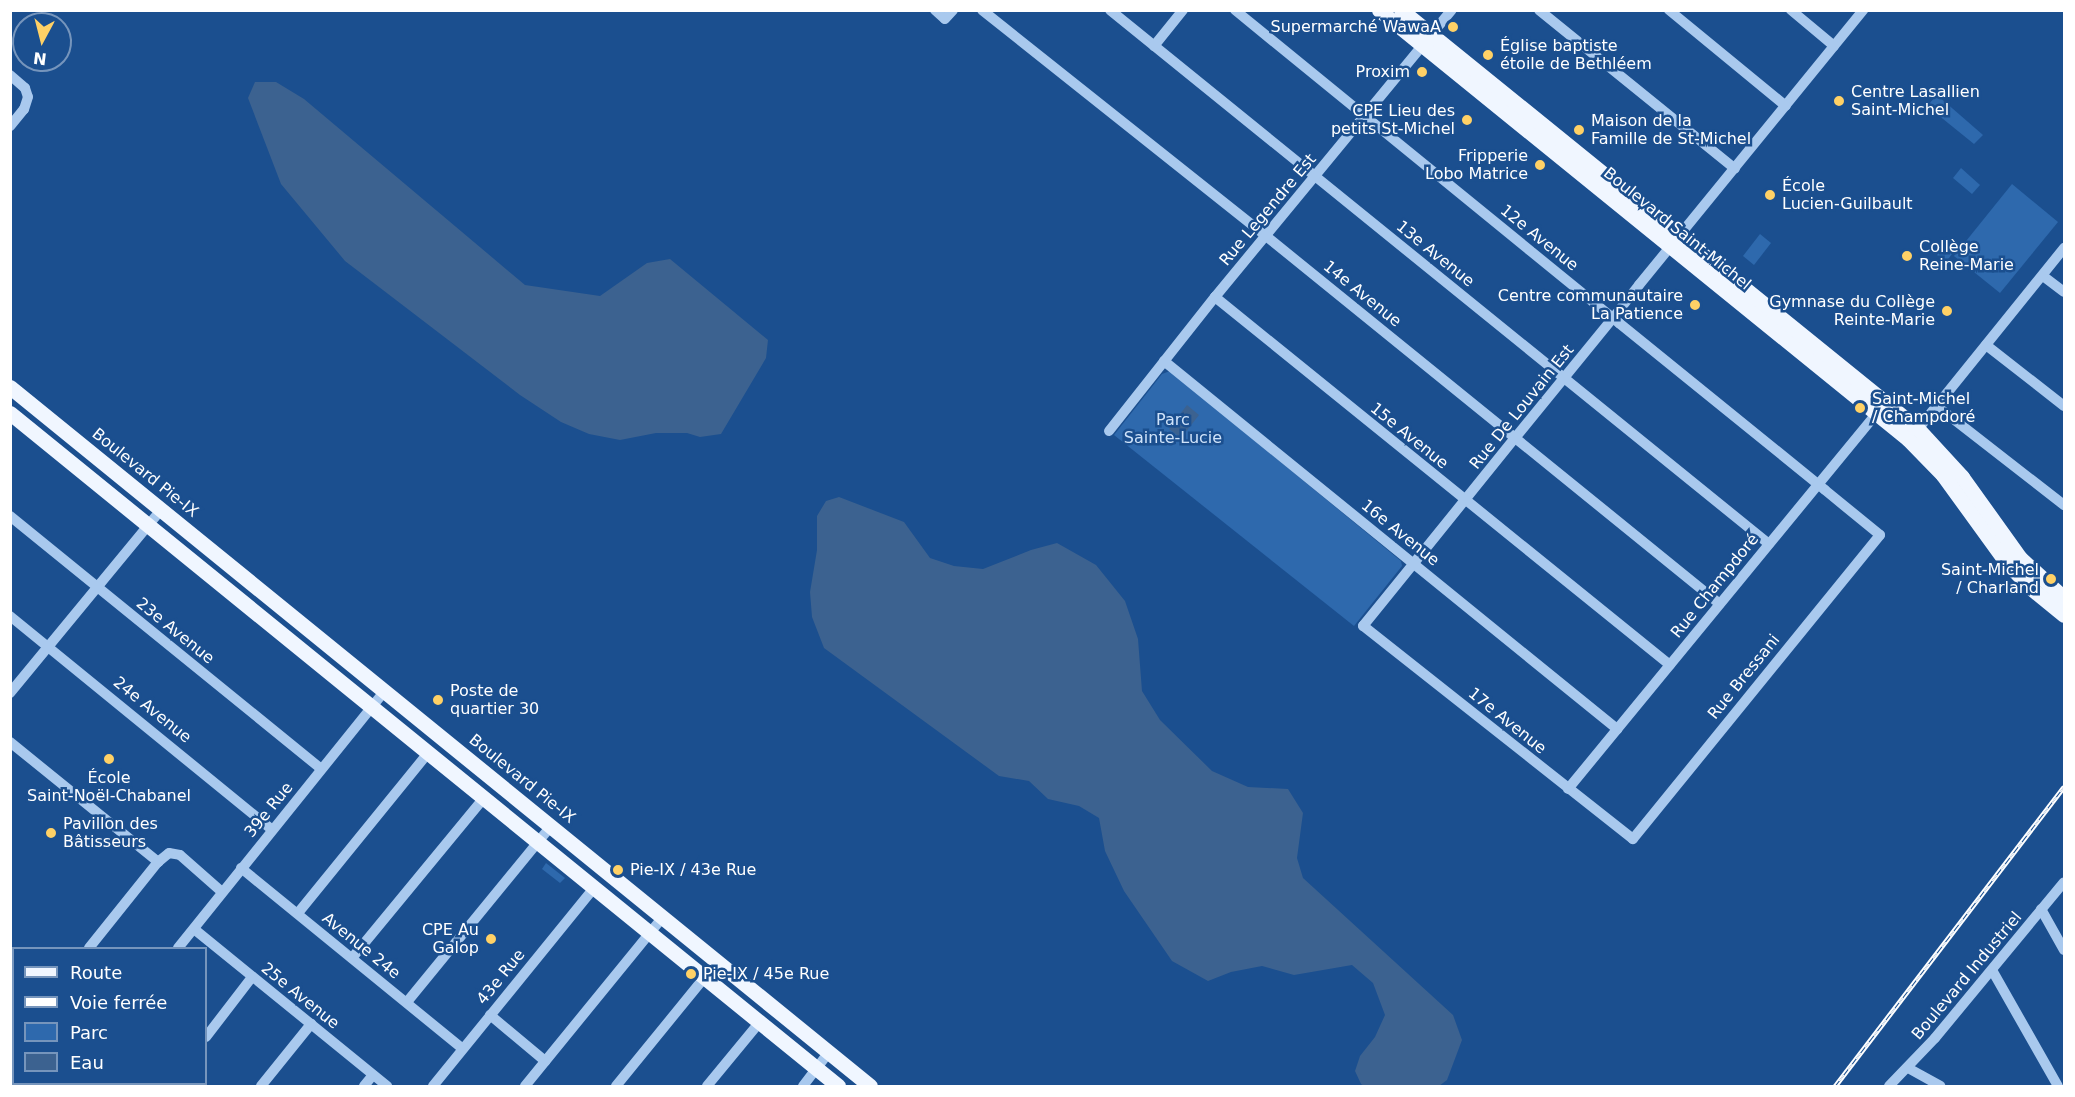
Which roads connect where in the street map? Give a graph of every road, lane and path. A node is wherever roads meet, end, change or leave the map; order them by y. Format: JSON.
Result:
{"nodes":[{"id":1,"x":934,"y":10,"type":"edge"},
{"id":2,"x":982,"y":10,"type":"edge"},
{"id":3,"x":1110,"y":10,"type":"edge"},
{"id":4,"x":1183,"y":10,"type":"edge"},
{"id":5,"x":1235,"y":10,"type":"edge"},
{"id":6,"x":1379,"y":10,"type":"edge"},
{"id":7,"x":1401,"y":10,"type":"edge"},
{"id":8,"x":1452,"y":10,"type":"edge"},
{"id":9,"x":1539,"y":10,"type":"edge"},
{"id":10,"x":1669,"y":10,"type":"edge"},
{"id":11,"x":1791,"y":10,"type":"edge"},
{"id":12,"x":1863,"y":10,"type":"edge"},
{"id":13,"x":949,"y":15,"type":"edge"},
{"id":14,"x":1427,"y":40,"type":"junction"},
{"id":15,"x":1154,"y":46,"type":"junction"},
{"id":16,"x":1834,"y":46,"type":"junction"},
{"id":17,"x":10,"y":75,"type":"edge"},
{"id":18,"x":1786,"y":106,"type":"junction"},
{"id":19,"x":1365,"y":116,"type":"junction"},
{"id":20,"x":10,"y":126,"type":"edge"},
{"id":21,"x":1735,"y":169,"type":"junction"},
{"id":22,"x":1316,"y":176,"type":"junction"},
{"id":23,"x":1266,"y":236,"type":"junction"},
{"id":24,"x":1675,"y":242,"type":"junction"},
{"id":25,"x":2064,"y":248,"type":"edge"},
{"id":26,"x":2043,"y":276,"type":"junction"},
{"id":27,"x":2064,"y":292,"type":"edge"},
{"id":28,"x":1215,"y":297,"type":"junction"},
{"id":29,"x":1613,"y":318,"type":"junction"},
{"id":30,"x":1986,"y":345,"type":"junction"},
{"id":31,"x":1164,"y":361,"type":"junction"},
{"id":32,"x":1564,"y":378,"type":"junction"},
{"id":33,"x":10,"y":387,"type":"edge"},
{"id":34,"x":1938,"y":406,"type":"junction"},
{"id":35,"x":2064,"y":406,"type":"edge"},
{"id":36,"x":1880,"y":407,"type":"junction"},
{"id":37,"x":10,"y":413,"type":"edge"},
{"id":38,"x":1918,"y":429,"type":"junction"},
{"id":39,"x":1108,"y":430,"type":"dead end"},
{"id":40,"x":1515,"y":438,"type":"junction"},
{"id":41,"x":1818,"y":484,"type":"junction"},
{"id":42,"x":1465,"y":500,"type":"junction"},
{"id":43,"x":2064,"y":505,"type":"edge"},
{"id":44,"x":161,"y":510,"type":"junction"},
{"id":45,"x":10,"y":516,"type":"edge"},
{"id":46,"x":148,"y":525,"type":"junction"},
{"id":47,"x":1880,"y":535,"type":"joint"},
{"id":48,"x":1769,"y":544,"type":"junction"},
{"id":49,"x":1414,"y":563,"type":"junction"},
{"id":50,"x":97,"y":587,"type":"junction"},
{"id":51,"x":2064,"y":598,"type":"edge"},
{"id":52,"x":1720,"y":604,"type":"junction"},
{"id":53,"x":2064,"y":615,"type":"edge"},
{"id":54,"x":10,"y":616,"type":"edge"},
{"id":55,"x":1364,"y":626,"type":"joint"},
{"id":56,"x":48,"y":647,"type":"junction"},
{"id":57,"x":1670,"y":665,"type":"junction"},
{"id":58,"x":385,"y":691,"type":"junction"},
{"id":59,"x":10,"y":693,"type":"edge"},
{"id":60,"x":372,"y":707,"type":"junction"},
{"id":61,"x":1617,"y":729,"type":"junction"},
{"id":62,"x":10,"y":742,"type":"edge"},
{"id":63,"x":428,"y":753,"type":"junction"},
{"id":64,"x":321,"y":769,"type":"junction"},
{"id":65,"x":1568,"y":789,"type":"junction"},
{"id":66,"x":484,"y":798,"type":"junction"},
{"id":67,"x":550,"y":826,"type":"junction"},
{"id":68,"x":273,"y":830,"type":"junction"},
{"id":69,"x":1633,"y":838,"type":"joint"},
{"id":70,"x":538,"y":842,"type":"junction"},
{"id":71,"x":158,"y":862,"type":"junction"},
{"id":72,"x":241,"y":868,"type":"junction"},
{"id":73,"x":2064,"y":882,"type":"edge"},
{"id":74,"x":594,"y":888,"type":"junction"},
{"id":75,"x":222,"y":892,"type":"junction"},
{"id":76,"x":2041,"y":909,"type":"junction"},
{"id":77,"x":298,"y":914,"type":"junction"},
{"id":78,"x":663,"y":917,"type":"junction"},
{"id":79,"x":194,"y":929,"type":"junction"},
{"id":80,"x":650,"y":934,"type":"junction"},
{"id":81,"x":90,"y":947,"type":"edge"},
{"id":82,"x":179,"y":947,"type":"edge"},
{"id":83,"x":2064,"y":950,"type":"edge"},
{"id":84,"x":352,"y":958,"type":"junction"},
{"id":85,"x":1992,"y":970,"type":"junction"},
{"id":86,"x":252,"y":977,"type":"junction"},
{"id":87,"x":704,"y":978,"type":"junction"},
{"id":88,"x":407,"y":1002,"type":"junction"},
{"id":89,"x":490,"y":1015,"type":"junction"},
{"id":90,"x":759,"y":1023,"type":"junction"},
{"id":91,"x":311,"y":1024,"type":"junction"},
{"id":92,"x":207,"y":1035,"type":"edge"},
{"id":93,"x":462,"y":1048,"type":"junction"},
{"id":94,"x":829,"y":1052,"type":"junction"},
{"id":95,"x":545,"y":1061,"type":"junction"},
{"id":96,"x":1908,"y":1068,"type":"junction"},
{"id":97,"x":817,"y":1069,"type":"junction"},
{"id":98,"x":373,"y":1075,"type":"junction"},
{"id":99,"x":261,"y":1086,"type":"edge"},
{"id":100,"x":364,"y":1086,"type":"edge"},
{"id":101,"x":387,"y":1086,"type":"edge"},
{"id":102,"x":433,"y":1086,"type":"edge"},
{"id":103,"x":525,"y":1086,"type":"edge"},
{"id":104,"x":616,"y":1086,"type":"edge"},
{"id":105,"x":707,"y":1086,"type":"edge"},
{"id":106,"x":803,"y":1086,"type":"edge"},
{"id":107,"x":838,"y":1086,"type":"edge"},
{"id":108,"x":870,"y":1086,"type":"edge"},
{"id":109,"x":1889,"y":1086,"type":"edge"},
{"id":110,"x":1940,"y":1086,"type":"edge"},
{"id":111,"x":2058,"y":1086,"type":"edge"}],
"edges":[{"from":1,"to":13,"type":"street"},
{"from":2,"to":23,"type":"street","name":"14e Avenue"},
{"from":3,"to":15,"type":"street","name":"13e Avenue"},
{"from":4,"to":15,"type":"street"},
{"from":5,"to":19,"type":"street","name":"12e Avenue"},
{"from":6,"to":14,"type":"main road","name":"Boulevard Saint-Michel"},
{"from":7,"to":14,"type":"main road","name":"Boulevard Saint-Michel"},
{"from":8,"to":14,"type":"street","name":"Rue Legendre Est"},
{"from":9,"to":21,"type":"street"},
{"from":10,"to":18,"type":"street"},
{"from":11,"to":16,"type":"street"},
{"from":12,"to":16,"type":"street","name":"Rue De Louvain Est"},
{"from":14,"to":19,"type":"street","name":"Rue Legendre Est"},
{"from":14,"to":24,"type":"main road","name":"Boulevard Saint-Michel"},
{"from":15,"to":22,"type":"street","name":"13e Avenue"},
{"from":16,"to":18,"type":"street","name":"Rue De Louvain Est"},
{"from":17,"to":20,"type":"street"},
{"from":18,"to":21,"type":"street","name":"Rue De Louvain Est"},
{"from":19,"to":22,"type":"street","name":"Rue Legendre Est"},
{"from":19,"to":29,"type":"street","name":"12e Avenue"},
{"from":21,"to":24,"type":"street","name":"Rue De Louvain Est"},
{"from":22,"to":23,"type":"street","name":"Rue Legendre Est"},
{"from":22,"to":32,"type":"street","name":"13e Avenue"},
{"from":23,"to":28,"type":"street","name":"Rue Legendre Est"},
{"from":23,"to":40,"type":"street","name":"14e Avenue"},
{"from":24,"to":29,"type":"street","name":"Rue De Louvain Est"},
{"from":24,"to":36,"type":"main road","name":"Boulevard Saint-Michel"},
{"from":25,"to":26,"type":"street"},
{"from":26,"to":27,"type":"street"},
{"from":26,"to":30,"type":"street"},
{"from":28,"to":31,"type":"street","name":"Rue Legendre Est"},
{"from":28,"to":42,"type":"street","name":"15e Avenue"},
{"from":29,"to":32,"type":"street","name":"Rue De Louvain Est"},
{"from":29,"to":41,"type":"street","name":"12e Avenue"},
{"from":30,"to":34,"type":"street"},
{"from":30,"to":35,"type":"street"},
{"from":31,"to":39,"type":"street","name":"Rue Legendre Est"},
{"from":31,"to":49,"type":"street","name":"16e Avenue"},
{"from":32,"to":40,"type":"street","name":"Rue De Louvain Est"},
{"from":32,"to":48,"type":"street","name":"13e Avenue"},
{"from":33,"to":44,"type":"main road","name":"Boulevard Pie-IX"},
{"from":34,"to":38,"type":"street"},
{"from":34,"to":43,"type":"street"},
{"from":36,"to":38,"type":"main road","name":"Boulevard Saint-Michel"},
{"from":36,"to":41,"type":"street","name":"Rue Champdoré"},
{"from":36,"to":53,"type":"main road","name":"Boulevard Saint-Michel"},
{"from":37,"to":46,"type":"main road"},
{"from":38,"to":51,"type":"main road","name":"Boulevard Saint-Michel"},
{"from":40,"to":42,"type":"street","name":"Rue De Louvain Est"},
{"from":40,"to":52,"type":"street","name":"14e Avenue"},
{"from":41,"to":47,"type":"street","name":"12e Avenue"},
{"from":41,"to":48,"type":"street","name":"Rue Champdoré"},
{"from":42,"to":49,"type":"street","name":"Rue De Louvain Est"},
{"from":42,"to":57,"type":"street","name":"15e Avenue"},
{"from":44,"to":46,"type":"street"},
{"from":44,"to":58,"type":"main road","name":"Boulevard Pie-IX"},
{"from":45,"to":50,"type":"street","name":"23e Avenue"},
{"from":46,"to":50,"type":"street"},
{"from":46,"to":60,"type":"main road"},
{"from":47,"to":69,"type":"street","name":"Rue Bressani"},
{"from":48,"to":52,"type":"street","name":"Rue Champdoré"},
{"from":49,"to":55,"type":"street","name":"Rue De Louvain Est"},
{"from":49,"to":61,"type":"street","name":"16e Avenue"},
{"from":50,"to":56,"type":"street"},
{"from":50,"to":64,"type":"street","name":"23e Avenue"},
{"from":52,"to":57,"type":"street","name":"Rue Champdoré"},
{"from":54,"to":56,"type":"street","name":"24e Avenue"},
{"from":55,"to":65,"type":"street","name":"17e Avenue"},
{"from":56,"to":59,"type":"street"},
{"from":56,"to":68,"type":"street","name":"24e Avenue"},
{"from":57,"to":61,"type":"street","name":"Rue Champdoré"},
{"from":58,"to":60,"type":"street","name":"39e Rue"},
{"from":58,"to":67,"type":"main road","name":"Boulevard Pie-IX"},
{"from":60,"to":63,"type":"main road"},
{"from":60,"to":64,"type":"street","name":"39e Rue"},
{"from":61,"to":65,"type":"street","name":"Rue Champdoré"},
{"from":62,"to":71,"type":"street"},
{"from":63,"to":66,"type":"main road"},
{"from":63,"to":77,"type":"street"},
{"from":64,"to":68,"type":"street","name":"39e Rue"},
{"from":65,"to":69,"type":"street","name":"17e Avenue"},
{"from":66,"to":70,"type":"main road"},
{"from":66,"to":84,"type":"street"},
{"from":67,"to":70,"type":"street"},
{"from":67,"to":78,"type":"main road","name":"Boulevard Pie-IX"},
{"from":68,"to":72,"type":"street","name":"39e Rue"},
{"from":70,"to":74,"type":"main road"},
{"from":70,"to":88,"type":"street"},
{"from":71,"to":75,"type":"street"},
{"from":71,"to":81,"type":"street"},
{"from":72,"to":75,"type":"street","name":"39e Rue"},
{"from":72,"to":77,"type":"street","name":"Avenue 24e"},
{"from":73,"to":76,"type":"street","name":"Boulevard Industriel"},
{"from":74,"to":80,"type":"main road"},
{"from":74,"to":89,"type":"street","name":"43e Rue"},
{"from":75,"to":79,"type":"street","name":"39e Rue"},
{"from":76,"to":83,"type":"street"},
{"from":76,"to":85,"type":"street","name":"Boulevard Industriel"},
{"from":77,"to":84,"type":"street","name":"Avenue 24e"},
{"from":78,"to":80,"type":"street"},
{"from":78,"to":94,"type":"main road","name":"Boulevard Pie-IX"},
{"from":79,"to":82,"type":"street","name":"39e Rue"},
{"from":79,"to":86,"type":"street","name":"25e Avenue"},
{"from":80,"to":87,"type":"main road"},
{"from":80,"to":95,"type":"street"},
{"from":84,"to":88,"type":"street","name":"Avenue 24e"},
{"from":85,"to":96,"type":"street","name":"Boulevard Industriel"},
{"from":85,"to":111,"type":"street"},
{"from":86,"to":91,"type":"street","name":"25e Avenue"},
{"from":86,"to":92,"type":"street"},
{"from":87,"to":90,"type":"main road"},
{"from":87,"to":104,"type":"street"},
{"from":88,"to":93,"type":"street","name":"Avenue 24e"},
{"from":89,"to":93,"type":"street","name":"43e Rue"},
{"from":89,"to":95,"type":"street"},
{"from":90,"to":97,"type":"main road"},
{"from":90,"to":105,"type":"street"},
{"from":91,"to":98,"type":"street","name":"25e Avenue"},
{"from":91,"to":99,"type":"street"},
{"from":93,"to":102,"type":"street","name":"43e Rue"},
{"from":94,"to":97,"type":"street"},
{"from":94,"to":108,"type":"main road","name":"Boulevard Pie-IX"},
{"from":95,"to":103,"type":"street"},
{"from":96,"to":109,"type":"street","name":"Boulevard Industriel"},
{"from":96,"to":110,"type":"street"},
{"from":97,"to":106,"type":"street"},
{"from":97,"to":107,"type":"main road"},
{"from":98,"to":100,"type":"street"},
{"from":98,"to":101,"type":"street","name":"25e Avenue"}]}
